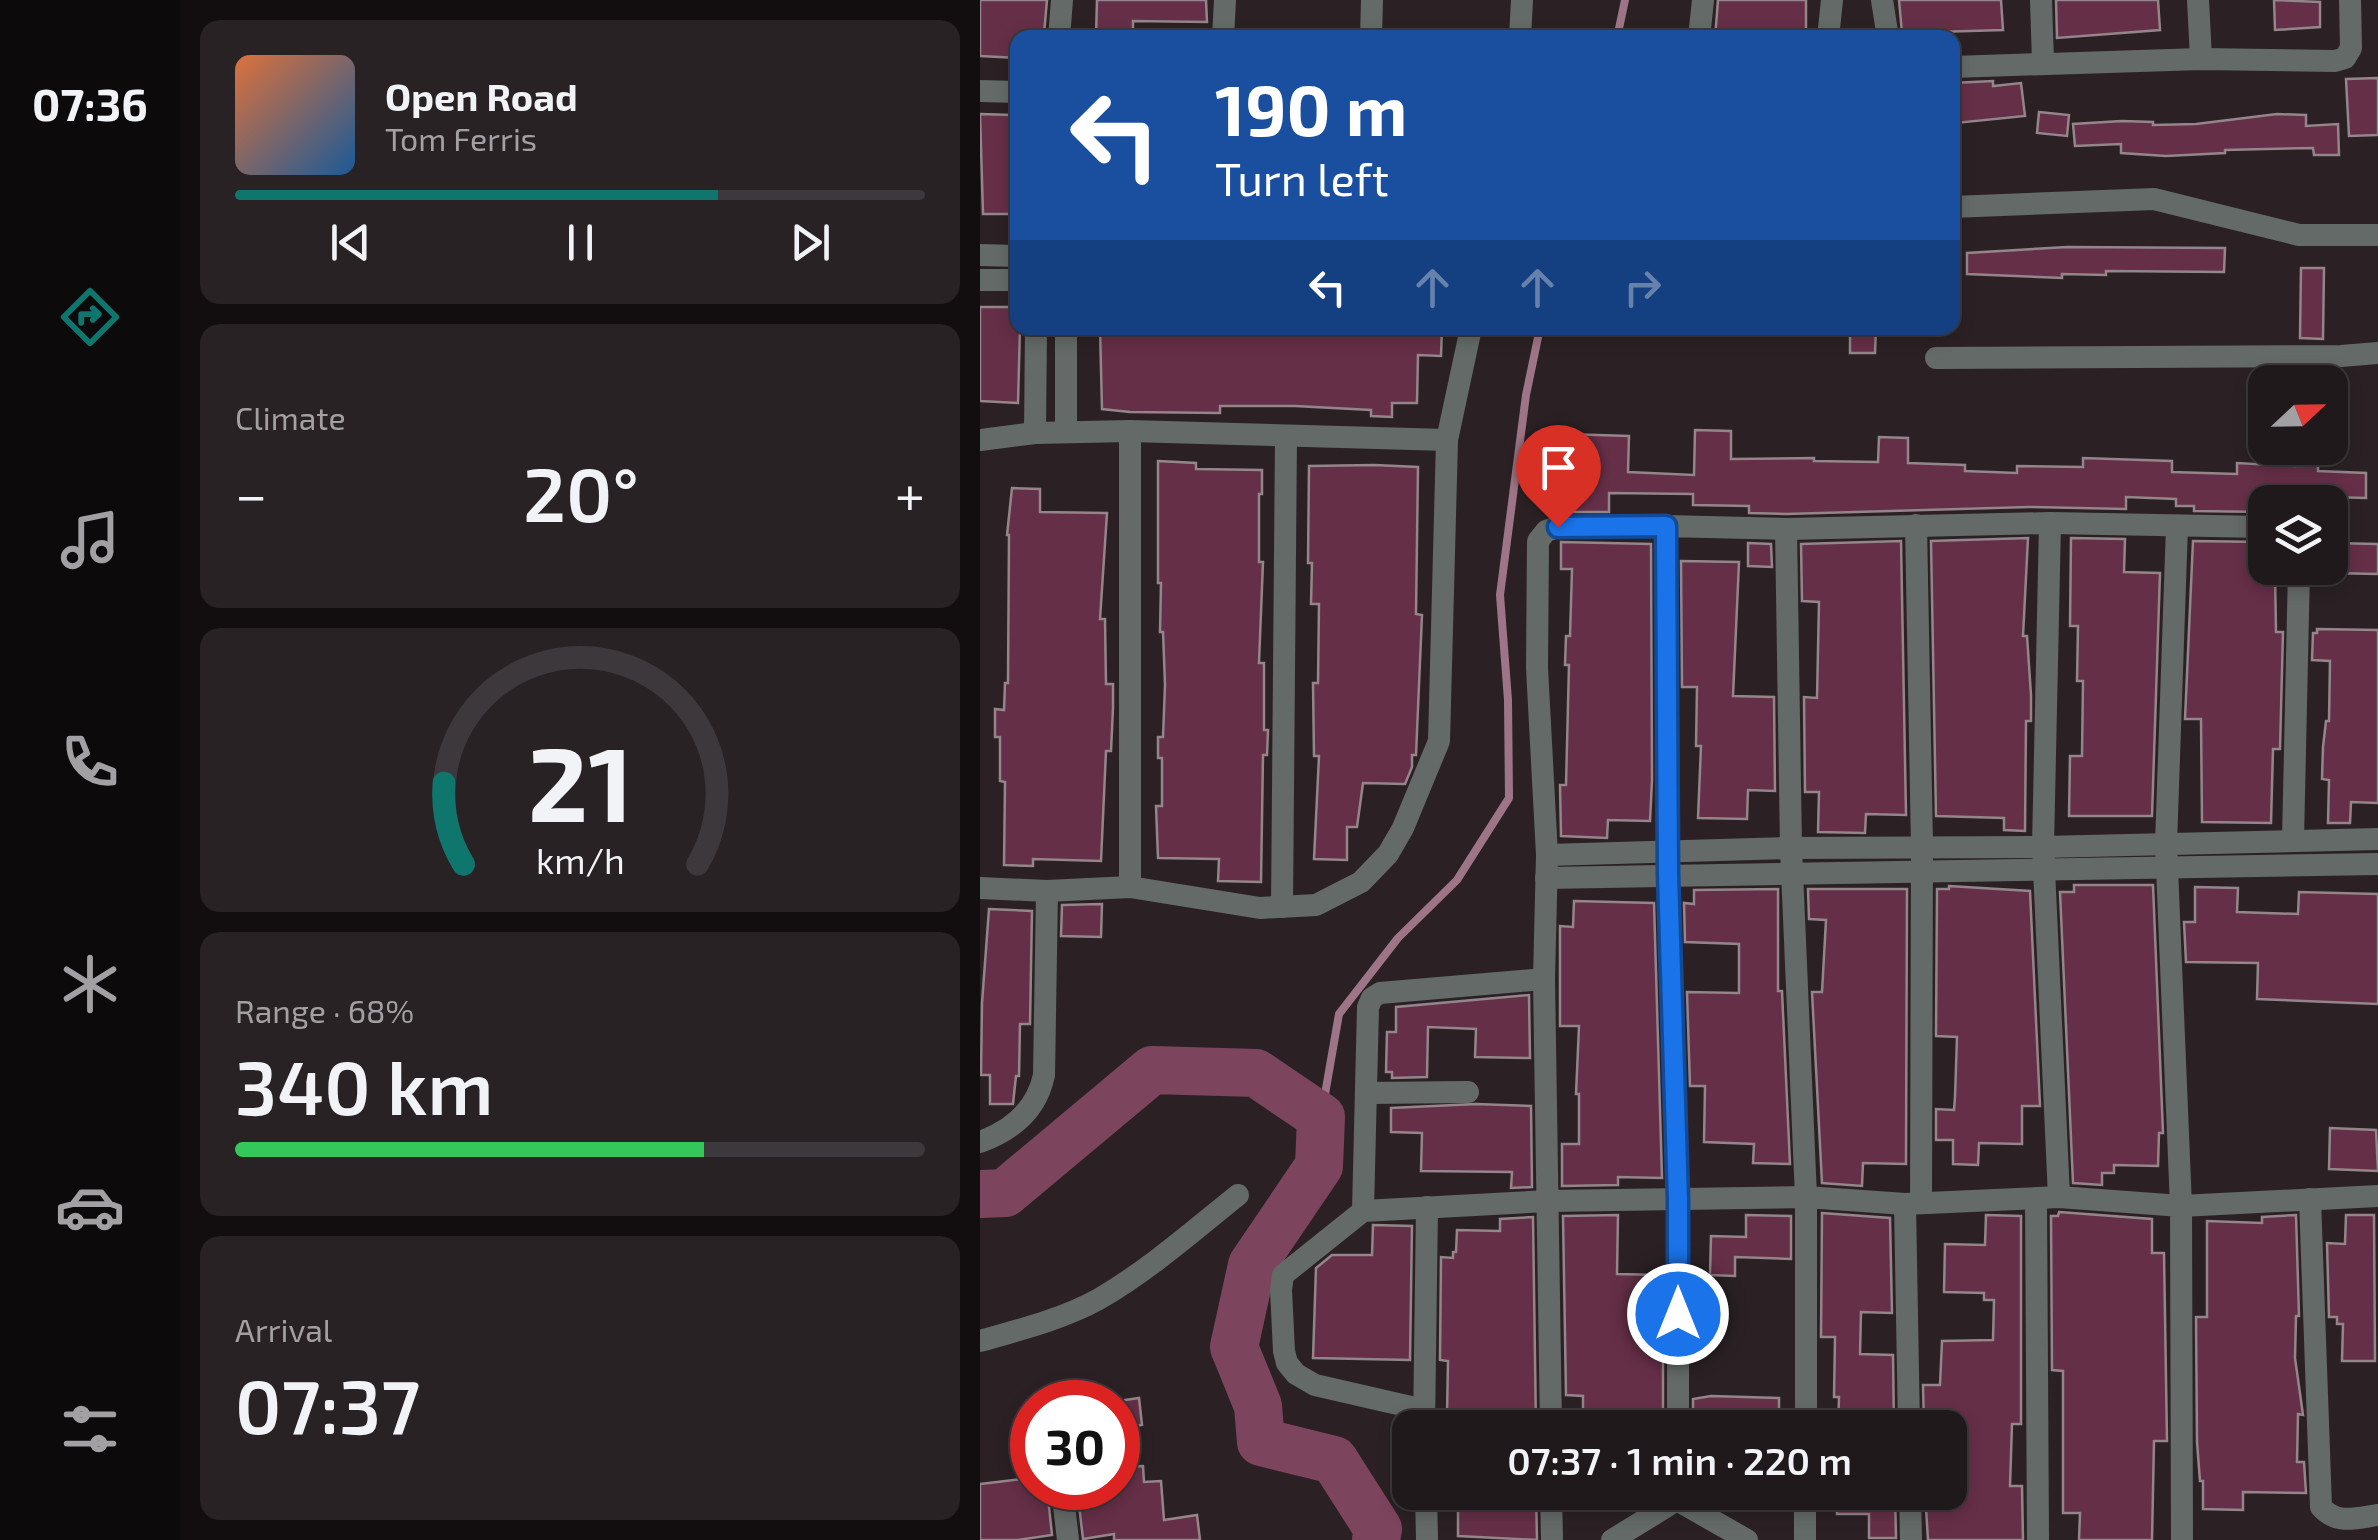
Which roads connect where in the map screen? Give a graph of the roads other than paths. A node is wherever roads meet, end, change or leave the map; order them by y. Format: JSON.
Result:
{"nodes":[{"id":1,"x":1062,"y":0,"type":"edge"},
{"id":2,"x":1224,"y":0,"type":"edge"},
{"id":3,"x":1372,"y":0,"type":"edge"},
{"id":4,"x":1522,"y":0,"type":"edge"},
{"id":5,"x":1703,"y":0,"type":"edge"},
{"id":6,"x":1832,"y":0,"type":"edge"},
{"id":7,"x":1882,"y":0,"type":"edge"},
{"id":8,"x":2041,"y":0,"type":"edge"},
{"id":9,"x":2198,"y":0,"type":"edge"},
{"id":10,"x":2350,"y":0,"type":"edge"},
{"id":11,"x":1060,"y":30,"type":"edge"},
{"id":12,"x":1223,"y":30,"type":"edge"},
{"id":13,"x":1372,"y":30,"type":"edge"},
{"id":14,"x":1520,"y":30,"type":"edge"},
{"id":15,"x":1700,"y":30,"type":"edge"},
{"id":16,"x":1829,"y":30,"type":"edge"},
{"id":17,"x":1887,"y":30,"type":"edge"},
{"id":18,"x":2201,"y":60,"type":"junction"},
{"id":19,"x":2043,"y":62,"type":"junction"},
{"id":20,"x":1960,"y":67,"type":"edge"},
{"id":21,"x":980,"y":91,"type":"edge"},
{"id":22,"x":1010,"y":92,"type":"edge"},
{"id":23,"x":1960,"y":207,"type":"edge"},
{"id":24,"x":2378,"y":235,"type":"edge"},
{"id":25,"x":980,"y":255,"type":"edge"},
{"id":26,"x":1010,"y":256,"type":"edge"},
{"id":27,"x":980,"y":280,"type":"edge"},
{"id":28,"x":1010,"y":280,"type":"edge"},
{"id":29,"x":1036,"y":335,"type":"edge"},
{"id":30,"x":1066,"y":335,"type":"edge"},
{"id":31,"x":1470,"y":335,"type":"edge"},
{"id":32,"x":2378,"y":353,"type":"edge"},
{"id":33,"x":1936,"y":358,"type":"dead end"},
{"id":34,"x":1130,"y":431,"type":"junction"},
{"id":35,"x":1034,"y":432,"type":"junction"},
{"id":36,"x":1066,"y":432,"type":"junction"},
{"id":37,"x":1286,"y":436,"type":"junction"},
{"id":38,"x":980,"y":440,"type":"edge"},
{"id":39,"x":1448,"y":440,"type":"junction"},
{"id":40,"x":2050,"y":523,"type":"junction"},
{"id":41,"x":1916,"y":525,"type":"junction"},
{"id":42,"x":1666,"y":526,"type":"junction"},
{"id":43,"x":2177,"y":526,"type":"junction"},
{"id":44,"x":1786,"y":528,"type":"junction"},
{"id":45,"x":2248,"y":528,"type":"edge"},
{"id":46,"x":2300,"y":585,"type":"edge"},
{"id":47,"x":2293,"y":840,"type":"junction"},
{"id":48,"x":2378,"y":840,"type":"edge"},
{"id":49,"x":2166,"y":844,"type":"junction"},
{"id":50,"x":1922,"y":846,"type":"junction"},
{"id":51,"x":2043,"y":847,"type":"junction"},
{"id":52,"x":1790,"y":848,"type":"junction"},
{"id":53,"x":1668,"y":863,"type":"junction"},
{"id":54,"x":2378,"y":864,"type":"edge"},
{"id":55,"x":1546,"y":867,"type":"junction"},
{"id":56,"x":1921,"y":870,"type":"junction"},
{"id":57,"x":2169,"y":870,"type":"junction"},
{"id":58,"x":2044,"y":872,"type":"junction"},
{"id":59,"x":1792,"y":875,"type":"junction"},
{"id":60,"x":1130,"y":887,"type":"junction"},
{"id":61,"x":980,"y":888,"type":"edge"},
{"id":62,"x":1048,"y":891,"type":"junction"},
{"id":63,"x":1282,"y":908,"type":"junction"},
{"id":64,"x":1544,"y":979,"type":"junction"},
{"id":65,"x":1468,"y":1092,"type":"dead end"},
{"id":66,"x":1368,"y":1093,"type":"junction"},
{"id":67,"x":980,"y":1142,"type":"edge"},
{"id":68,"x":1238,"y":1195,"type":"dead end"},
{"id":69,"x":2378,"y":1196,"type":"edge"},
{"id":70,"x":1806,"y":1197,"type":"junction"},
{"id":71,"x":2048,"y":1198,"type":"junction"},
{"id":72,"x":2310,"y":1199,"type":"junction"},
{"id":73,"x":1678,"y":1200,"type":"junction"},
{"id":74,"x":1549,"y":1201,"type":"junction"},
{"id":75,"x":1913,"y":1204,"type":"junction"},
{"id":76,"x":2181,"y":1206,"type":"junction"},
{"id":77,"x":1427,"y":1208,"type":"junction"},
{"id":78,"x":1363,"y":1211,"type":"junction"},
{"id":79,"x":980,"y":1341,"type":"edge"},
{"id":80,"x":1395,"y":1410,"type":"edge"},
{"id":81,"x":1424,"y":1410,"type":"edge"},
{"id":82,"x":1551,"y":1410,"type":"edge"},
{"id":83,"x":1678,"y":1410,"type":"edge"},
{"id":84,"x":1806,"y":1410,"type":"edge"},
{"id":85,"x":1909,"y":1410,"type":"edge"},
{"id":86,"x":1065,"y":1510,"type":"edge"},
{"id":87,"x":1426,"y":1510,"type":"edge"},
{"id":88,"x":1551,"y":1510,"type":"edge"},
{"id":89,"x":1656,"y":1510,"type":"edge"},
{"id":90,"x":1699,"y":1510,"type":"edge"},
{"id":91,"x":1805,"y":1510,"type":"edge"},
{"id":92,"x":1910,"y":1510,"type":"edge"},
{"id":93,"x":2378,"y":1515,"type":"edge"},
{"id":94,"x":1068,"y":1540,"type":"edge"},
{"id":95,"x":1427,"y":1540,"type":"edge"},
{"id":96,"x":1552,"y":1540,"type":"edge"},
{"id":97,"x":1612,"y":1540,"type":"edge"},
{"id":98,"x":1747,"y":1540,"type":"edge"},
{"id":99,"x":1805,"y":1540,"type":"edge"},
{"id":100,"x":1911,"y":1540,"type":"edge"},
{"id":101,"x":2038,"y":1540,"type":"edge"},
{"id":102,"x":2182,"y":1540,"type":"edge"}],
"edges":[{"from":1,"to":11,"type":"street"},
{"from":2,"to":12,"type":"street"},
{"from":3,"to":13,"type":"street"},
{"from":4,"to":14,"type":"street"},
{"from":5,"to":15,"type":"street"},
{"from":6,"to":16,"type":"street"},
{"from":7,"to":17,"type":"street"},
{"from":8,"to":19,"type":"street"},
{"from":9,"to":18,"type":"street"},
{"from":10,"to":18,"type":"street"},
{"from":18,"to":19,"type":"street"},
{"from":19,"to":20,"type":"street"},
{"from":21,"to":22,"type":"street"},
{"from":23,"to":24,"type":"street"},
{"from":25,"to":26,"type":"street"},
{"from":27,"to":28,"type":"street"},
{"from":29,"to":35,"type":"street"},
{"from":30,"to":36,"type":"street"},
{"from":31,"to":39,"type":"street"},
{"from":32,"to":33,"type":"street"},
{"from":34,"to":36,"type":"street"},
{"from":34,"to":37,"type":"street"},
{"from":34,"to":60,"type":"street"},
{"from":35,"to":36,"type":"street"},
{"from":35,"to":38,"type":"street"},
{"from":37,"to":39,"type":"street"},
{"from":37,"to":63,"type":"street"},
{"from":39,"to":63,"type":"street"},
{"from":40,"to":41,"type":"street"},
{"from":40,"to":43,"type":"street"},
{"from":40,"to":51,"type":"street"},
{"from":41,"to":44,"type":"street"},
{"from":41,"to":50,"type":"street"},
{"from":42,"to":44,"type":"street"},
{"from":42,"to":53,"type":"street"},
{"from":42,"to":55,"type":"street"},
{"from":43,"to":45,"type":"street"},
{"from":43,"to":49,"type":"street"},
{"from":44,"to":52,"type":"street"},
{"from":46,"to":47,"type":"street"},
{"from":47,"to":48,"type":"street"},
{"from":47,"to":49,"type":"street"},
{"from":49,"to":51,"type":"street"},
{"from":49,"to":57,"type":"street"},
{"from":50,"to":51,"type":"street"},
{"from":50,"to":52,"type":"street"},
{"from":50,"to":56,"type":"street"},
{"from":51,"to":58,"type":"street"},
{"from":52,"to":53,"type":"street"},
{"from":52,"to":59,"type":"street"},
{"from":53,"to":55,"type":"street"},
{"from":53,"to":59,"type":"street"},
{"from":53,"to":73,"type":"street"},
{"from":54,"to":57,"type":"street"},
{"from":55,"to":64,"type":"street"},
{"from":56,"to":58,"type":"street"},
{"from":56,"to":59,"type":"street"},
{"from":56,"to":75,"type":"street"},
{"from":57,"to":58,"type":"street"},
{"from":57,"to":76,"type":"street"},
{"from":58,"to":71,"type":"street"},
{"from":59,"to":70,"type":"street"},
{"from":60,"to":62,"type":"street"},
{"from":60,"to":63,"type":"street"},
{"from":61,"to":62,"type":"street"},
{"from":62,"to":67,"type":"street"},
{"from":64,"to":66,"type":"street"},
{"from":64,"to":74,"type":"street"},
{"from":65,"to":66,"type":"street"},
{"from":66,"to":78,"type":"street"},
{"from":68,"to":79,"type":"street"},
{"from":69,"to":72,"type":"street"},
{"from":70,"to":73,"type":"street"},
{"from":70,"to":75,"type":"street"},
{"from":70,"to":84,"type":"street"},
{"from":71,"to":75,"type":"street"},
{"from":71,"to":76,"type":"street"},
{"from":71,"to":101,"type":"street"},
{"from":72,"to":76,"type":"street"},
{"from":72,"to":93,"type":"street"},
{"from":73,"to":74,"type":"street"},
{"from":73,"to":83,"type":"street"},
{"from":74,"to":77,"type":"street"},
{"from":74,"to":82,"type":"street"},
{"from":75,"to":85,"type":"street"},
{"from":76,"to":102,"type":"street"},
{"from":77,"to":78,"type":"street"},
{"from":77,"to":81,"type":"street"},
{"from":78,"to":80,"type":"street"},
{"from":86,"to":94,"type":"street"},
{"from":87,"to":95,"type":"street"},
{"from":88,"to":96,"type":"street"},
{"from":89,"to":97,"type":"street"},
{"from":90,"to":98,"type":"street"},
{"from":91,"to":99,"type":"street"},
{"from":92,"to":100,"type":"street"}]}
